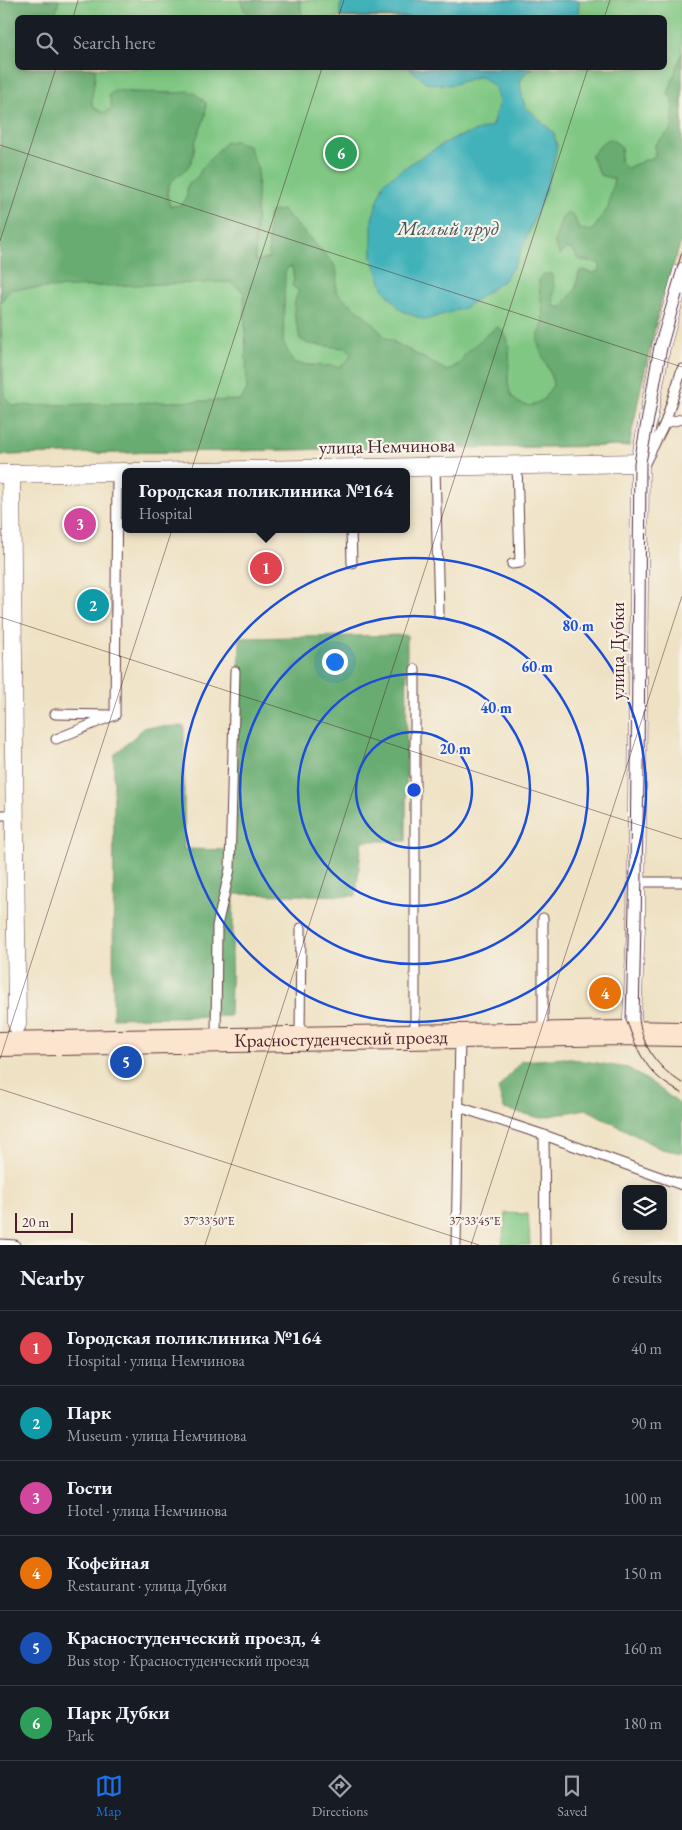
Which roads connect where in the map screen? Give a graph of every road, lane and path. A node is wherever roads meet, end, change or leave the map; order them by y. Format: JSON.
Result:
{"nodes":[{"id":1,"x":682,"y":272,"type":"edge"},
{"id":2,"x":682,"y":369,"type":"edge"},
{"id":3,"x":682,"y":418,"type":"edge"},
{"id":4,"x":665,"y":423,"type":"junction"},
{"id":5,"x":640,"y":463,"type":"junction"},
{"id":6,"x":517,"y":465,"type":"junction"},
{"id":7,"x":435,"y":466,"type":"junction"},
{"id":8,"x":393,"y":468,"type":"edge"},
{"id":9,"x":122,"y":472,"type":"edge"},
{"id":10,"x":6,"y":474,"type":"edge"},
{"id":11,"x":351,"y":533,"type":"edge"},
{"id":12,"x":352,"y":563,"type":"dead end"},
{"id":13,"x":512,"y":564,"type":"dead end"},
{"id":14,"x":439,"y":614,"type":"dead end"},
{"id":15,"x":415,"y":669,"type":"dead end"},
{"id":16,"x":235,"y":672,"type":"dead end"},
{"id":17,"x":56,"y":714,"type":"dead end"},
{"id":18,"x":115,"y":715,"type":"junction"},
{"id":19,"x":56,"y":739,"type":"dead end"},
{"id":20,"x":7,"y":815,"type":"edge"},
{"id":21,"x":636,"y":882,"type":"junction"},
{"id":22,"x":682,"y":882,"type":"edge"},
{"id":23,"x":543,"y":918,"type":"dead end"},
{"id":24,"x":301,"y":928,"type":"dead end"},
{"id":25,"x":636,"y":1033,"type":"junction"},
{"id":26,"x":682,"y":1034,"type":"edge"},
{"id":27,"x":543,"y":1035,"type":"junction"},
{"id":28,"x":11,"y":1037,"type":"edge"},
{"id":29,"x":415,"y":1037,"type":"junction"},
{"id":30,"x":460,"y":1037,"type":"junction"},
{"id":31,"x":300,"y":1039,"type":"junction"},
{"id":32,"x":216,"y":1040,"type":"junction"},
{"id":33,"x":459,"y":1107,"type":"junction"},
{"id":34,"x":544,"y":1135,"type":"junction"},
{"id":35,"x":682,"y":1185,"type":"edge"},
{"id":36,"x":0,"y":1244,"type":"edge"},
{"id":37,"x":15,"y":1245,"type":"edge"},
{"id":38,"x":456,"y":1245,"type":"edge"},
{"id":39,"x":545,"y":1245,"type":"edge"}],
"edges":[{"from":1,"to":5,"type":"street","name":"улица Дубки"},
{"from":2,"to":4,"type":"lane"},
{"from":3,"to":4,"type":"lane"},
{"from":4,"to":5,"type":"lane"},
{"from":5,"to":6,"type":"street","name":"улица Немчинова"},
{"from":5,"to":21,"type":"street","name":"улица Дубки"},
{"from":6,"to":7,"type":"street","name":"улица Немчинова"},
{"from":6,"to":13,"type":"lane"},
{"from":7,"to":8,"type":"street","name":"улица Немчинова"},
{"from":7,"to":14,"type":"lane"},
{"from":9,"to":10,"type":"street"},
{"from":9,"to":18,"type":"lane"},
{"from":10,"to":20,"type":"street"},
{"from":11,"to":12,"type":"lane"},
{"from":15,"to":29,"type":"lane"},
{"from":16,"to":32,"type":"lane"},
{"from":17,"to":18,"type":"lane"},
{"from":18,"to":19,"type":"lane"},
{"from":20,"to":28,"type":"street"},
{"from":21,"to":22,"type":"lane"},
{"from":21,"to":25,"type":"street","name":"улица Дубки"},
{"from":23,"to":27,"type":"lane"},
{"from":24,"to":31,"type":"lane"},
{"from":25,"to":26,"type":"street","name":"Красностуденческий проезд"},
{"from":25,"to":27,"type":"street","name":"Красностуденческий проезд"},
{"from":27,"to":30,"type":"street","name":"Красностуденческий проезд"},
{"from":28,"to":32,"type":"street","name":"Красностуденческий проезд"},
{"from":29,"to":30,"type":"street","name":"Красностуденческий проезд"},
{"from":29,"to":31,"type":"street","name":"Красностуденческий проезд"},
{"from":30,"to":33,"type":"lane"},
{"from":31,"to":32,"type":"street","name":"Красностуденческий проезд"},
{"from":33,"to":34,"type":"lane"},
{"from":33,"to":38,"type":"lane"},
{"from":34,"to":35,"type":"lane"},
{"from":34,"to":39,"type":"lane"},
{"from":36,"to":37,"type":"lane"}]}
